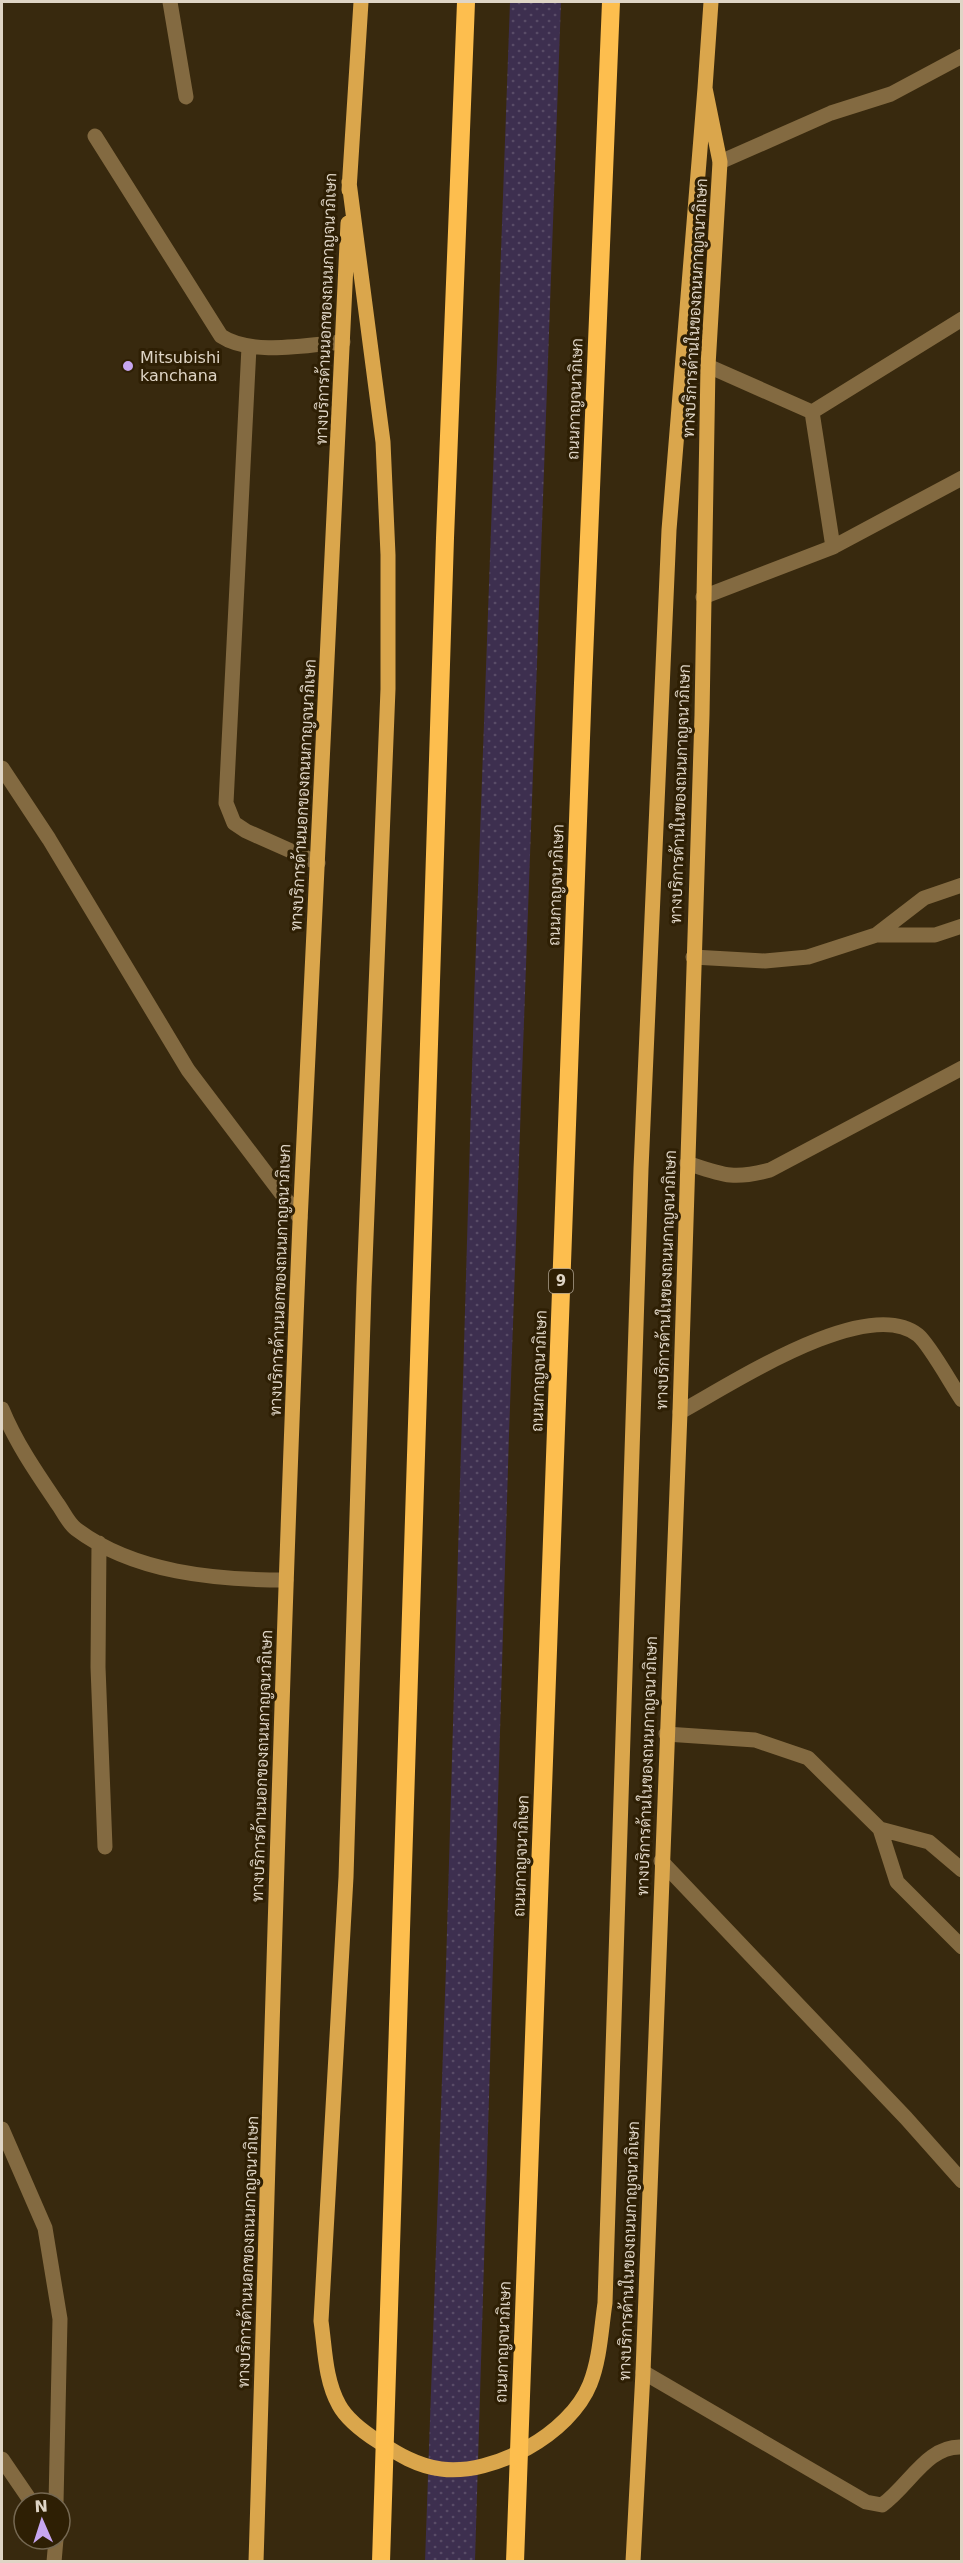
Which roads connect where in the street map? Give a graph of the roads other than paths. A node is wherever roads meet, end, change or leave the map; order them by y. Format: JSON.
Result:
{"nodes":[{"id":1,"x":170,"y":2,"type":"edge"},
{"id":2,"x":361,"y":2,"type":"edge"},
{"id":3,"x":466,"y":2,"type":"edge"},
{"id":4,"x":611,"y":2,"type":"edge"},
{"id":5,"x":711,"y":2,"type":"edge"},
{"id":6,"x":962,"y":56,"type":"edge"},
{"id":7,"x":705,"y":88,"type":"junction"},
{"id":8,"x":186,"y":97,"type":"dead end"},
{"id":9,"x":95,"y":136,"type":"dead end"},
{"id":10,"x":720,"y":162,"type":"junction"},
{"id":11,"x":349,"y":182,"type":"junction"},
{"id":12,"x":962,"y":320,"type":"edge"},
{"id":13,"x":343,"y":342,"type":"junction"},
{"id":14,"x":249,"y":347,"type":"junction"},
{"id":15,"x":708,"y":366,"type":"junction"},
{"id":16,"x":812,"y":412,"type":"junction"},
{"id":17,"x":962,"y":478,"type":"edge"},
{"id":18,"x":833,"y":548,"type":"junction"},
{"id":19,"x":703,"y":597,"type":"junction"},
{"id":20,"x":2,"y":768,"type":"edge"},
{"id":21,"x":318,"y":863,"type":"junction"},
{"id":22,"x":962,"y":885,"type":"edge"},
{"id":23,"x":962,"y":926,"type":"edge"},
{"id":24,"x":876,"y":935,"type":"junction"},
{"id":25,"x":693,"y":957,"type":"junction"},
{"id":26,"x":962,"y":1068,"type":"edge"},
{"id":27,"x":687,"y":1162,"type":"junction"},
{"id":28,"x":300,"y":1218,"type":"junction"},
{"id":29,"x":962,"y":1400,"type":"edge"},
{"id":30,"x":2,"y":1409,"type":"edge"},
{"id":31,"x":680,"y":1412,"type":"junction"},
{"id":32,"x":99,"y":1543,"type":"junction"},
{"id":33,"x":286,"y":1580,"type":"junction"},
{"id":34,"x":666,"y":1734,"type":"junction"},
{"id":35,"x":880,"y":1829,"type":"junction"},
{"id":36,"x":105,"y":1847,"type":"dead end"},
{"id":37,"x":661,"y":1861,"type":"junction"},
{"id":38,"x":962,"y":1870,"type":"edge"},
{"id":39,"x":962,"y":1947,"type":"edge"},
{"id":40,"x":2,"y":2129,"type":"edge"},
{"id":41,"x":962,"y":2181,"type":"edge"},
{"id":42,"x":643,"y":2372,"type":"junction"},
{"id":43,"x":962,"y":2447,"type":"edge"},
{"id":44,"x":2,"y":2459,"type":"edge"},
{"id":45,"x":24,"y":2491,"type":"edge"},
{"id":46,"x":56,"y":2491,"type":"edge"},
{"id":47,"x":256,"y":2562,"type":"edge"},
{"id":48,"x":381,"y":2562,"type":"edge"},
{"id":49,"x":515,"y":2562,"type":"edge"},
{"id":50,"x":633,"y":2562,"type":"edge"}],
"edges":[{"from":1,"to":8,"type":"street"},
{"from":2,"to":11,"type":"main road","name":"ทางบริการด้านนอกของถนนกาญจนาภิเษก"},
{"from":3,"to":48,"type":"highway"},
{"from":4,"to":49,"type":"highway","name":"ถนนกาญจนาภิเษก","number":"9"},
{"from":5,"to":7,"type":"main road","name":"ทางบริการด้านในของถนนกาญจนาภิเษก"},
{"from":6,"to":10,"type":"street"},
{"from":7,"to":10,"type":"main road","name":"ทางบริการด้านในของถนนกาญจนาภิเษก"},
{"from":7,"to":11,"type":"main road"},
{"from":9,"to":14,"type":"street"},
{"from":10,"to":15,"type":"main road","name":"ทางบริการด้านในของถนนกาญจนาภิเษก"},
{"from":11,"to":13,"type":"main road","name":"ทางบริการด้านนอกของถนนกาญจนาภิเษก"},
{"from":12,"to":16,"type":"street"},
{"from":13,"to":14,"type":"street"},
{"from":13,"to":21,"type":"main road","name":"ทางบริการด้านนอกของถนนกาญจนาภิเษก"},
{"from":14,"to":21,"type":"street"},
{"from":15,"to":16,"type":"street"},
{"from":15,"to":19,"type":"main road","name":"ทางบริการด้านในของถนนกาญจนาภิเษก"},
{"from":16,"to":18,"type":"street"},
{"from":17,"to":18,"type":"street"},
{"from":18,"to":19,"type":"street"},
{"from":19,"to":25,"type":"main road","name":"ทางบริการด้านในของถนนกาญจนาภิเษก"},
{"from":20,"to":28,"type":"street"},
{"from":21,"to":28,"type":"main road","name":"ทางบริการด้านนอกของถนนกาญจนาภิเษก"},
{"from":22,"to":24,"type":"street"},
{"from":23,"to":24,"type":"street"},
{"from":24,"to":25,"type":"street"},
{"from":25,"to":27,"type":"main road","name":"ทางบริการด้านในของถนนกาญจนาภิเษก"},
{"from":26,"to":27,"type":"street"},
{"from":27,"to":31,"type":"main road","name":"ทางบริการด้านในของถนนกาญจนาภิเษก"},
{"from":28,"to":33,"type":"main road","name":"ทางบริการด้านนอกของถนนกาญจนาภิเษก"},
{"from":29,"to":31,"type":"street"},
{"from":30,"to":32,"type":"street"},
{"from":31,"to":34,"type":"main road","name":"ทางบริการด้านในของถนนกาญจนาภิเษก"},
{"from":32,"to":33,"type":"street"},
{"from":32,"to":36,"type":"street"},
{"from":33,"to":47,"type":"main road","name":"ทางบริการด้านนอกของถนนกาญจนาภิเษก"},
{"from":34,"to":35,"type":"street"},
{"from":34,"to":37,"type":"main road","name":"ทางบริการด้านในของถนนกาญจนาภิเษก"},
{"from":35,"to":38,"type":"street"},
{"from":35,"to":39,"type":"street"},
{"from":37,"to":41,"type":"street"},
{"from":37,"to":42,"type":"main road","name":"ทางบริการด้านในของถนนกาญจนาภิเษก"},
{"from":40,"to":46,"type":"street"},
{"from":42,"to":43,"type":"street"},
{"from":42,"to":50,"type":"main road","name":"ทางบริการด้านในของถนนกาญจนาภิเษก"},
{"from":44,"to":45,"type":"street"}]}
